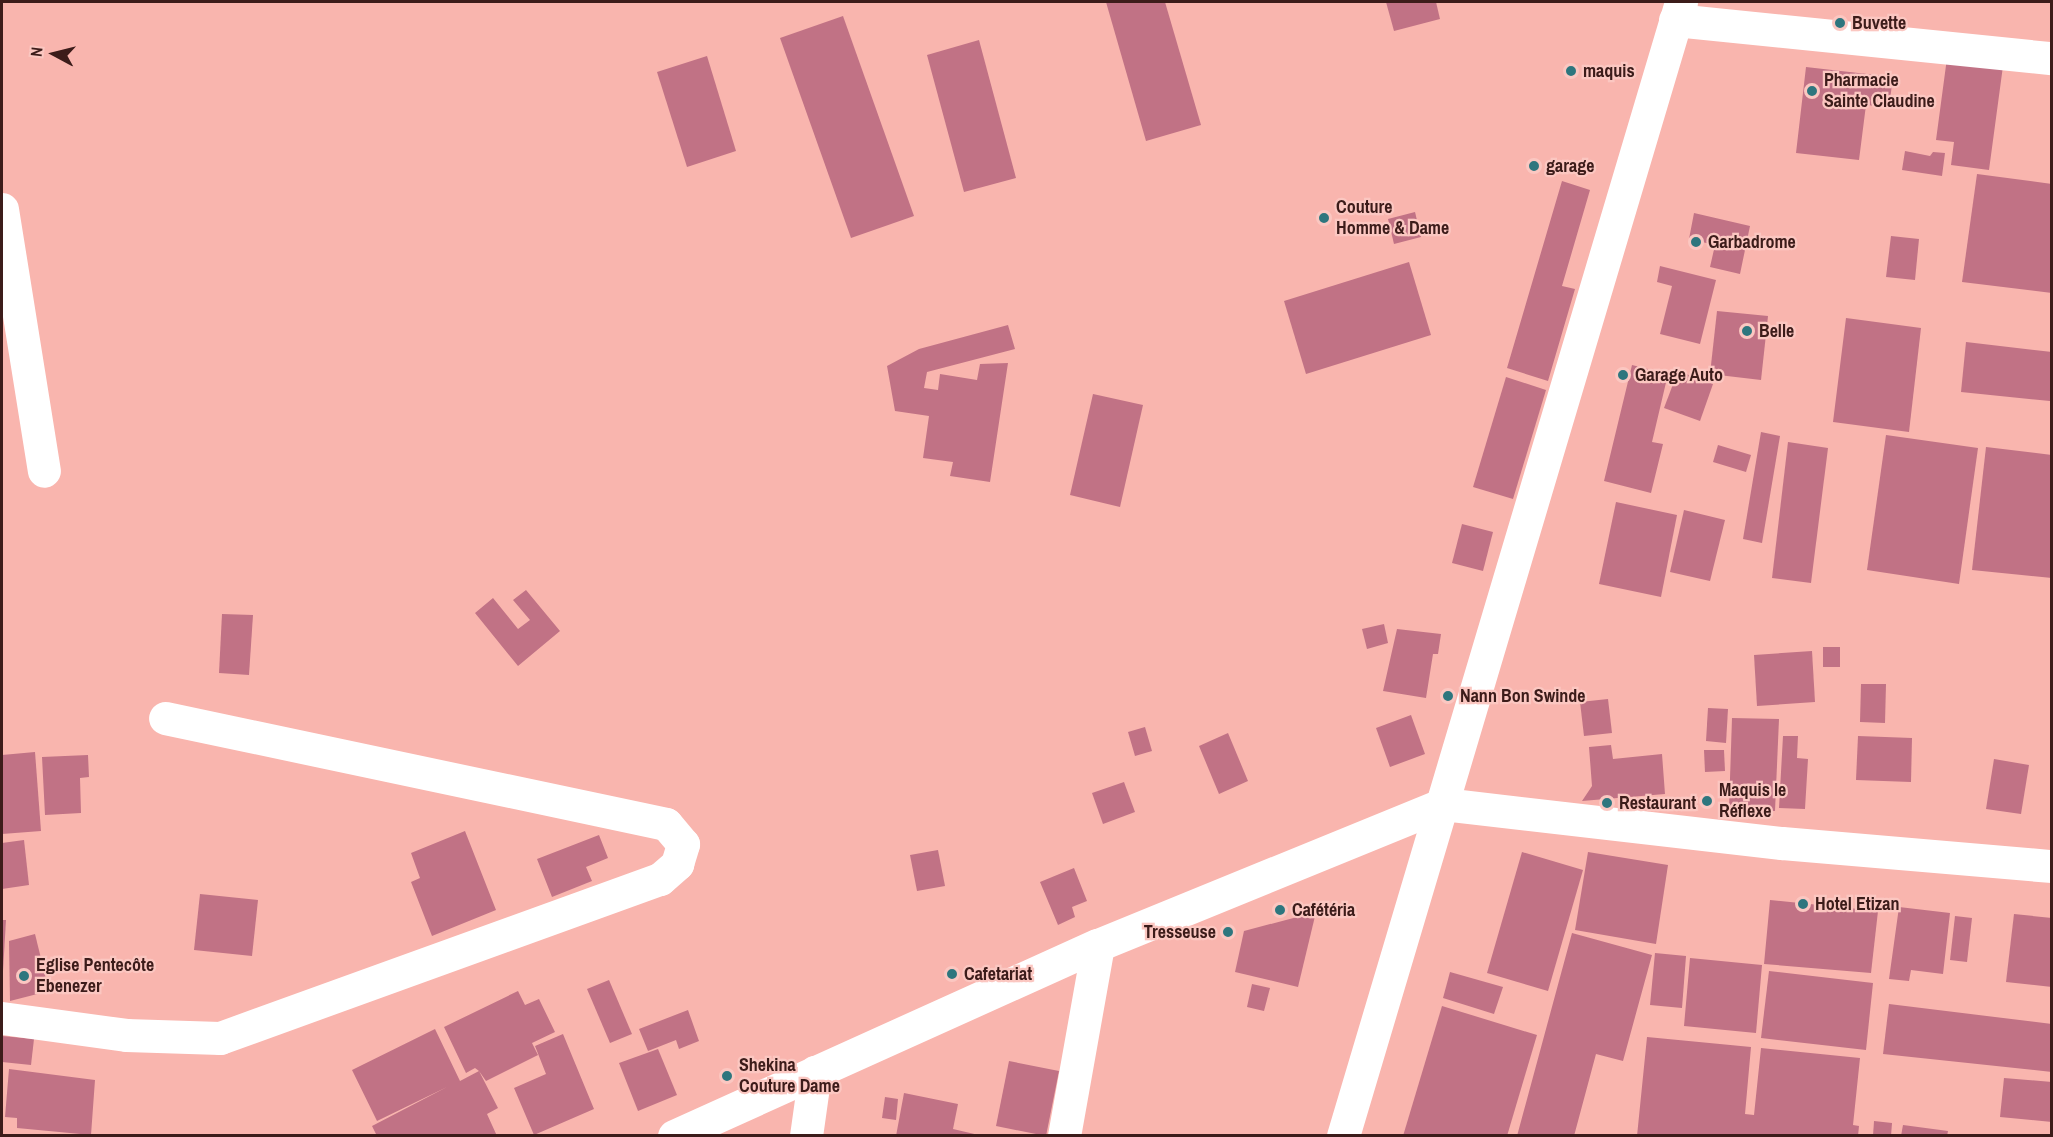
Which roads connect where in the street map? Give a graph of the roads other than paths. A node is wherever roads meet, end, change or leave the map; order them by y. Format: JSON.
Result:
{"nodes":[{"id":1,"x":1678,"y":11,"type":"edge"},
{"id":2,"x":2052,"y":58,"type":"edge"},
{"id":3,"x":2,"y":209,"type":"edge"},
{"id":4,"x":44,"y":471,"type":"dead end"},
{"id":5,"x":165,"y":718,"type":"dead end"},
{"id":6,"x":1443,"y":804,"type":"junction"},
{"id":7,"x":2052,"y":866,"type":"edge"},
{"id":8,"x":1098,"y":945,"type":"junction"},
{"id":9,"x":2,"y":1018,"type":"edge"},
{"id":10,"x":815,"y":1072,"type":"junction"},
{"id":11,"x":674,"y":1136,"type":"edge"},
{"id":12,"x":806,"y":1136,"type":"edge"},
{"id":13,"x":1064,"y":1136,"type":"edge"},
{"id":14,"x":1343,"y":1136,"type":"edge"}],
"edges":[{"from":1,"to":2,"type":"street"},
{"from":1,"to":6,"type":"street"},
{"from":3,"to":4,"type":"street"},
{"from":5,"to":9,"type":"street"},
{"from":6,"to":7,"type":"street"},
{"from":6,"to":8,"type":"street"},
{"from":6,"to":14,"type":"street"},
{"from":8,"to":10,"type":"street"},
{"from":8,"to":13,"type":"street"},
{"from":10,"to":11,"type":"street"},
{"from":10,"to":12,"type":"street"}]}
